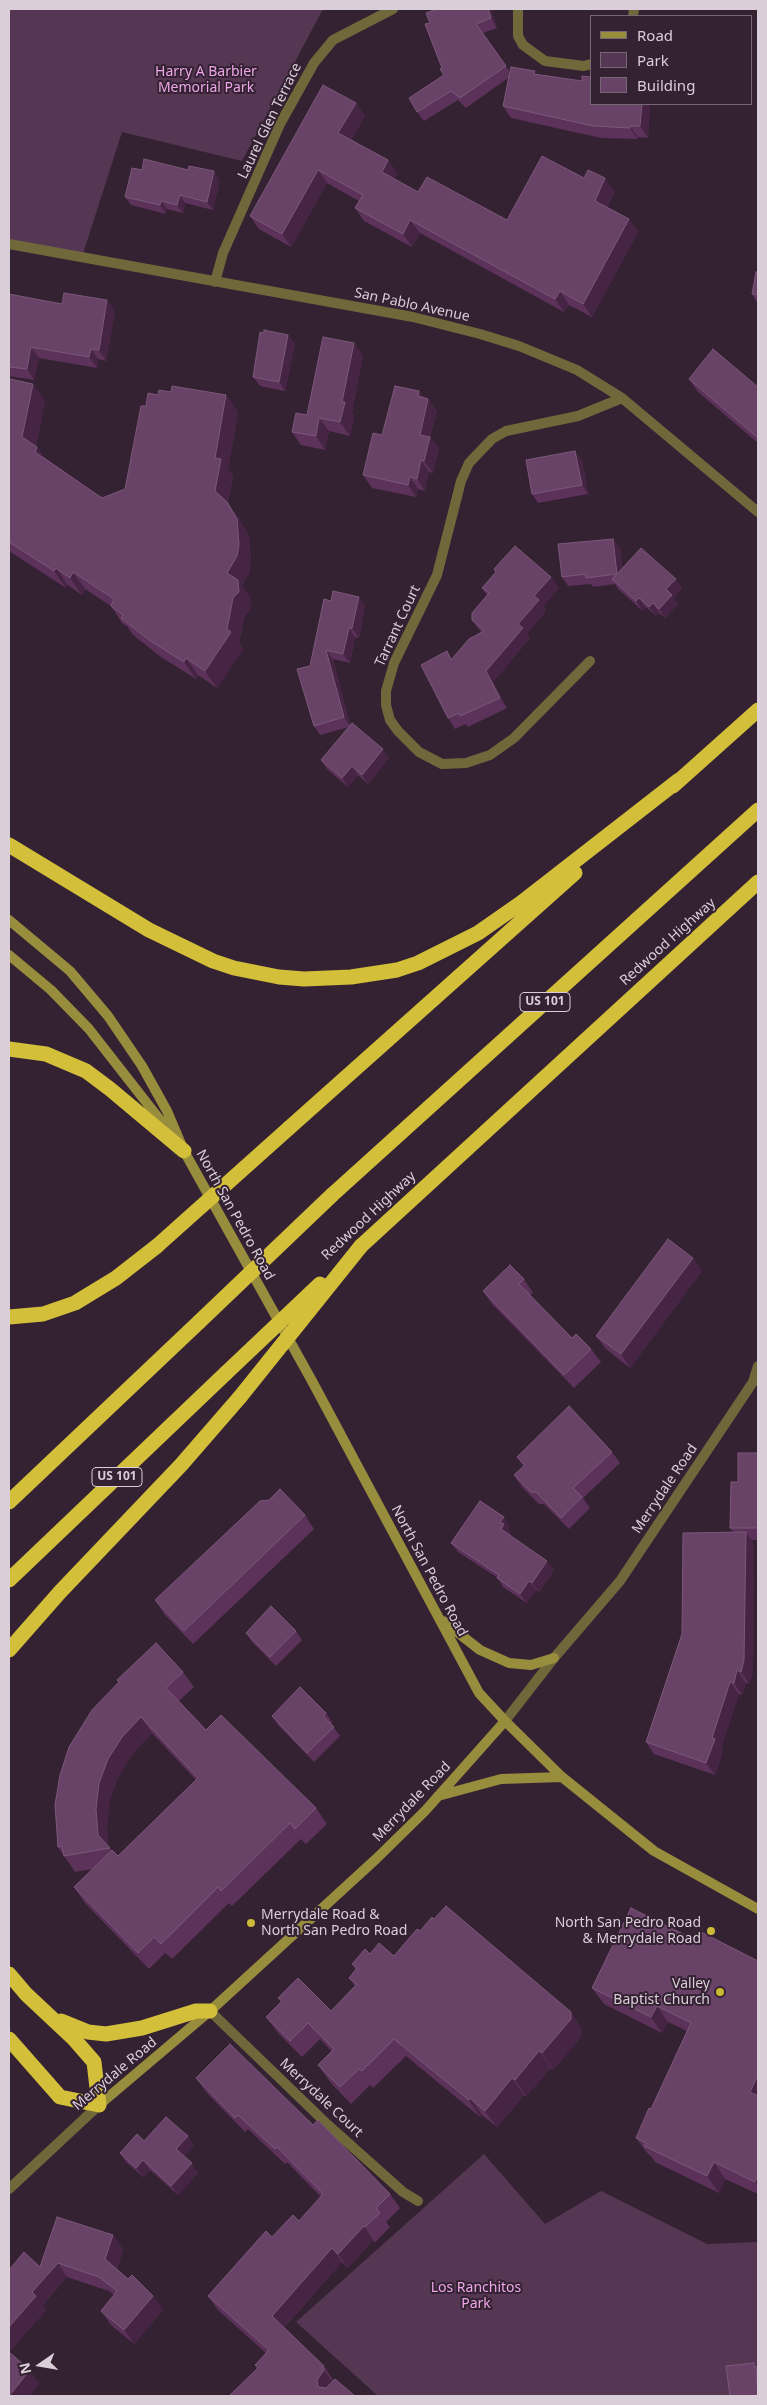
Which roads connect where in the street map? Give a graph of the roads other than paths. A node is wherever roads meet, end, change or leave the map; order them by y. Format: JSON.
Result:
{"nodes":[{"id":1,"x":393,"y":9,"type":"edge"},
{"id":2,"x":518,"y":9,"type":"edge"},
{"id":3,"x":590,"y":64,"type":"edge"},
{"id":4,"x":9,"y":244,"type":"edge"},
{"id":5,"x":215,"y":282,"type":"junction"},
{"id":6,"x":622,"y":398,"type":"junction"},
{"id":7,"x":758,"y":512,"type":"edge"},
{"id":8,"x":590,"y":661,"type":"dead end"},
{"id":9,"x":758,"y":710,"type":"edge"},
{"id":10,"x":679,"y":780,"type":"junction"},
{"id":11,"x":758,"y":810,"type":"edge"},
{"id":12,"x":9,"y":845,"type":"edge"},
{"id":13,"x":758,"y":882,"type":"edge"},
{"id":14,"x":9,"y":920,"type":"edge"},
{"id":15,"x":9,"y":955,"type":"edge"},
{"id":16,"x":9,"y":1049,"type":"edge"},
{"id":17,"x":184,"y":1151,"type":"junction"},
{"id":18,"x":361,"y":1246,"type":"junction"},
{"id":19,"x":9,"y":1317,"type":"edge"},
{"id":20,"x":758,"y":1366,"type":"edge"},
{"id":21,"x":9,"y":1502,"type":"edge"},
{"id":22,"x":9,"y":1580,"type":"edge"},
{"id":23,"x":436,"y":1616,"type":"junction"},
{"id":24,"x":9,"y":1650,"type":"edge"},
{"id":25,"x":554,"y":1658,"type":"junction"},
{"id":26,"x":505,"y":1721,"type":"junction"},
{"id":27,"x":562,"y":1777,"type":"junction"},
{"id":28,"x":437,"y":1797,"type":"junction"},
{"id":29,"x":758,"y":1909,"type":"edge"},
{"id":30,"x":9,"y":1974,"type":"edge"},
{"id":31,"x":26,"y":1994,"type":"junction"},
{"id":32,"x":210,"y":2011,"type":"junction"},
{"id":33,"x":9,"y":2039,"type":"edge"},
{"id":34,"x":99,"y":2105,"type":"junction"},
{"id":35,"x":9,"y":2189,"type":"edge"},
{"id":36,"x":418,"y":2201,"type":"dead end"}],
"edges":[{"from":1,"to":5,"type":"street","name":"Laurel Glen Terrace"},
{"from":2,"to":3,"type":"street"},
{"from":4,"to":5,"type":"street","name":"San Pablo Avenue"},
{"from":5,"to":6,"type":"street","name":"San Pablo Avenue"},
{"from":6,"to":7,"type":"street","name":"San Pablo Avenue"},
{"from":6,"to":8,"type":"street","name":"Tarrant Court"},
{"from":9,"to":10,"type":"highway"},
{"from":10,"to":12,"type":"highway"},
{"from":10,"to":19,"type":"highway","bridge":true},
{"from":11,"to":21,"type":"highway","number":"US 101","bridge":true},
{"from":13,"to":18,"type":"highway","name":"Redwood Highway","number":"US 101"},
{"from":14,"to":17,"type":"main road","name":"North San Pedro Road"},
{"from":15,"to":17,"type":"main road","name":"North San Pedro Road"},
{"from":16,"to":17,"type":"highway"},
{"from":17,"to":23,"type":"main road","name":"North San Pedro Road"},
{"from":18,"to":22,"type":"highway","name":"Redwood Highway","number":"US 101","bridge":true},
{"from":18,"to":24,"type":"highway","bridge":true},
{"from":20,"to":25,"type":"street","name":"Merrydale Road"},
{"from":23,"to":25,"type":"main road"},
{"from":23,"to":26,"type":"main road","name":"North San Pedro Road"},
{"from":25,"to":26,"type":"street","name":"Merrydale Road"},
{"from":26,"to":27,"type":"main road","name":"North San Pedro Road"},
{"from":26,"to":28,"type":"main road","name":"Merrydale Road"},
{"from":27,"to":28,"type":"main road"},
{"from":27,"to":29,"type":"main road","name":"North San Pedro Road"},
{"from":28,"to":32,"type":"main road","name":"Merrydale Road"},
{"from":30,"to":31,"type":"highway"},
{"from":31,"to":32,"type":"highway"},
{"from":31,"to":34,"type":"highway"},
{"from":32,"to":34,"type":"main road","name":"Merrydale Road"},
{"from":32,"to":36,"type":"street","name":"Merrydale Court"},
{"from":33,"to":34,"type":"highway"},
{"from":34,"to":35,"type":"street","name":"Merrydale Road"}]}
